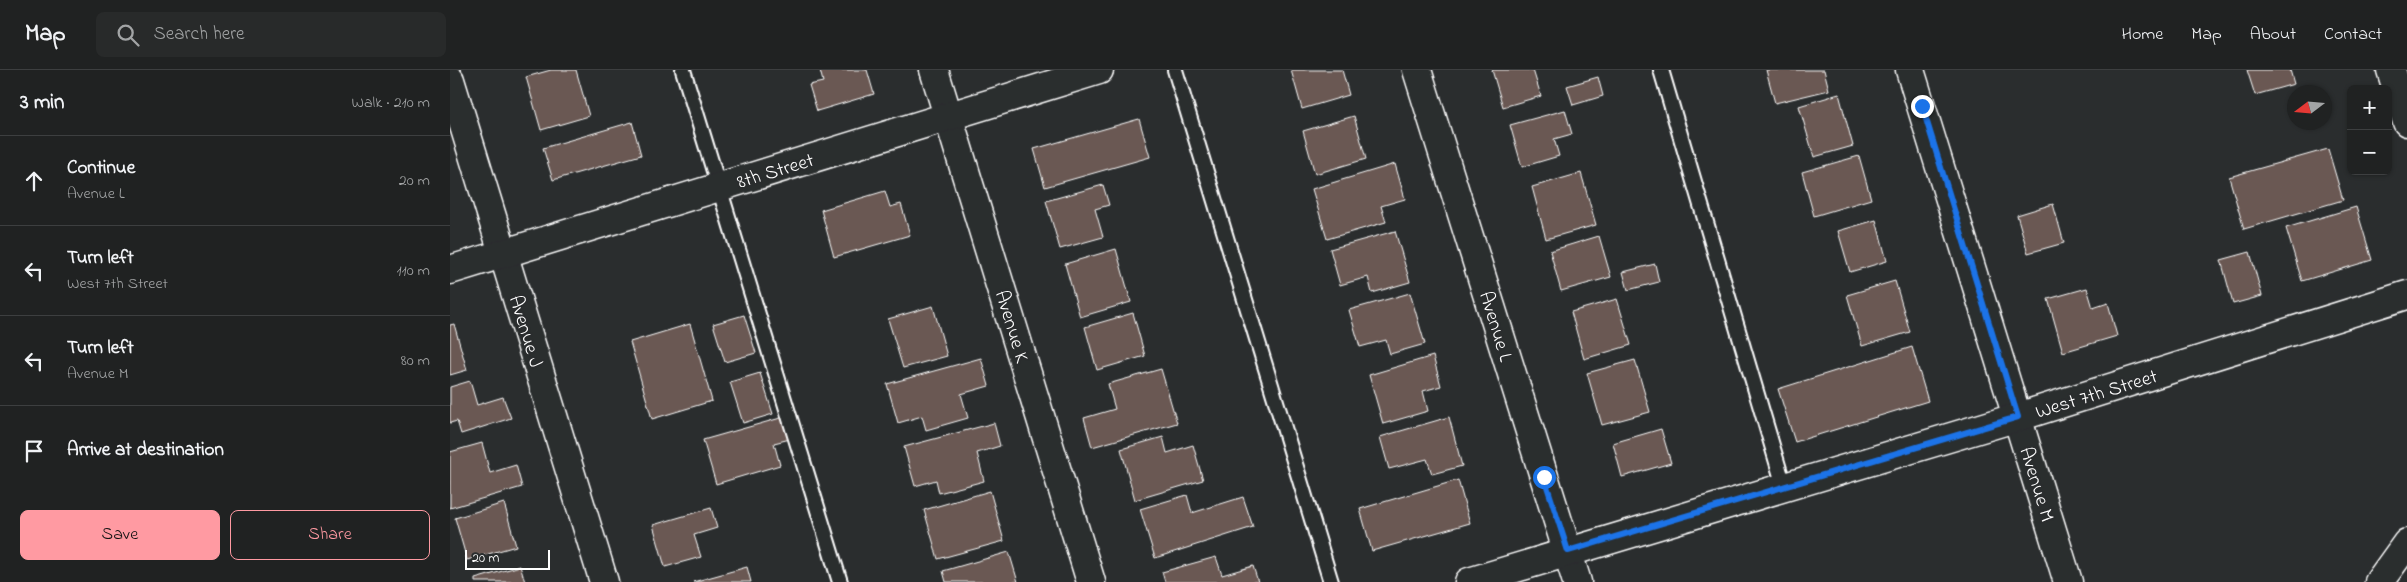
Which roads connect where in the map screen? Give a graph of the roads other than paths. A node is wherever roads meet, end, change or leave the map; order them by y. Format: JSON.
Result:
{"nodes":[{"id":1,"x":683,"y":70,"type":"edge"},
{"id":2,"x":934,"y":70,"type":"edge"},
{"id":3,"x":1099,"y":70,"type":"edge"},
{"id":4,"x":1175,"y":70,"type":"edge"},
{"id":5,"x":1417,"y":70,"type":"edge"},
{"id":6,"x":1661,"y":70,"type":"edge"},
{"id":7,"x":1910,"y":70,"type":"edge"},
{"id":8,"x":2391,"y":70,"type":"edge"},
{"id":9,"x":450,"y":80,"type":"edge"},
{"id":10,"x":948,"y":116,"type":"junction"},
{"id":11,"x":2407,"y":122,"type":"edge"},
{"id":12,"x":719,"y":187,"type":"junction"},
{"id":13,"x":503,"y":253,"type":"junction"},
{"id":14,"x":450,"y":270,"type":"edge"},
{"id":15,"x":2407,"y":295,"type":"edge"},
{"id":16,"x":2018,"y":417,"type":"junction"},
{"id":17,"x":1784,"y":486,"type":"junction"},
{"id":18,"x":2407,"y":543,"type":"edge"},
{"id":19,"x":1568,"y":551,"type":"junction"},
{"id":20,"x":604,"y":582,"type":"edge"},
{"id":21,"x":840,"y":582,"type":"edge"},
{"id":22,"x":1091,"y":582,"type":"edge"},
{"id":23,"x":1331,"y":582,"type":"edge"},
{"id":24,"x":1468,"y":582,"type":"edge"},
{"id":25,"x":1577,"y":582,"type":"edge"},
{"id":26,"x":2068,"y":582,"type":"edge"},
{"id":27,"x":2379,"y":582,"type":"edge"}],
"edges":[{"from":1,"to":12,"type":"lane"},
{"from":2,"to":10,"type":"street","name":"Avenue K"},
{"from":3,"to":10,"type":"street","name":"8th Street"},
{"from":4,"to":23,"type":"lane"},
{"from":5,"to":19,"type":"street","name":"Avenue L"},
{"from":6,"to":17,"type":"lane"},
{"from":7,"to":16,"type":"street","name":"Avenue M"},
{"from":8,"to":11,"type":"street"},
{"from":9,"to":13,"type":"street","name":"Avenue J"},
{"from":10,"to":12,"type":"street","name":"8th Street"},
{"from":10,"to":22,"type":"street","name":"Avenue K"},
{"from":12,"to":13,"type":"street","name":"8th Street"},
{"from":12,"to":21,"type":"lane"},
{"from":13,"to":14,"type":"street","name":"8th Street"},
{"from":13,"to":20,"type":"street","name":"Avenue J"},
{"from":15,"to":16,"type":"street","name":"West 7th Street"},
{"from":16,"to":17,"type":"street","name":"West 7th Street"},
{"from":16,"to":26,"type":"street","name":"Avenue M"},
{"from":17,"to":19,"type":"street","name":"West 7th Street"},
{"from":18,"to":27,"type":"street"},
{"from":19,"to":24,"type":"street","name":"West 7th Street"},
{"from":19,"to":25,"type":"street","name":"Avenue L"}]}
